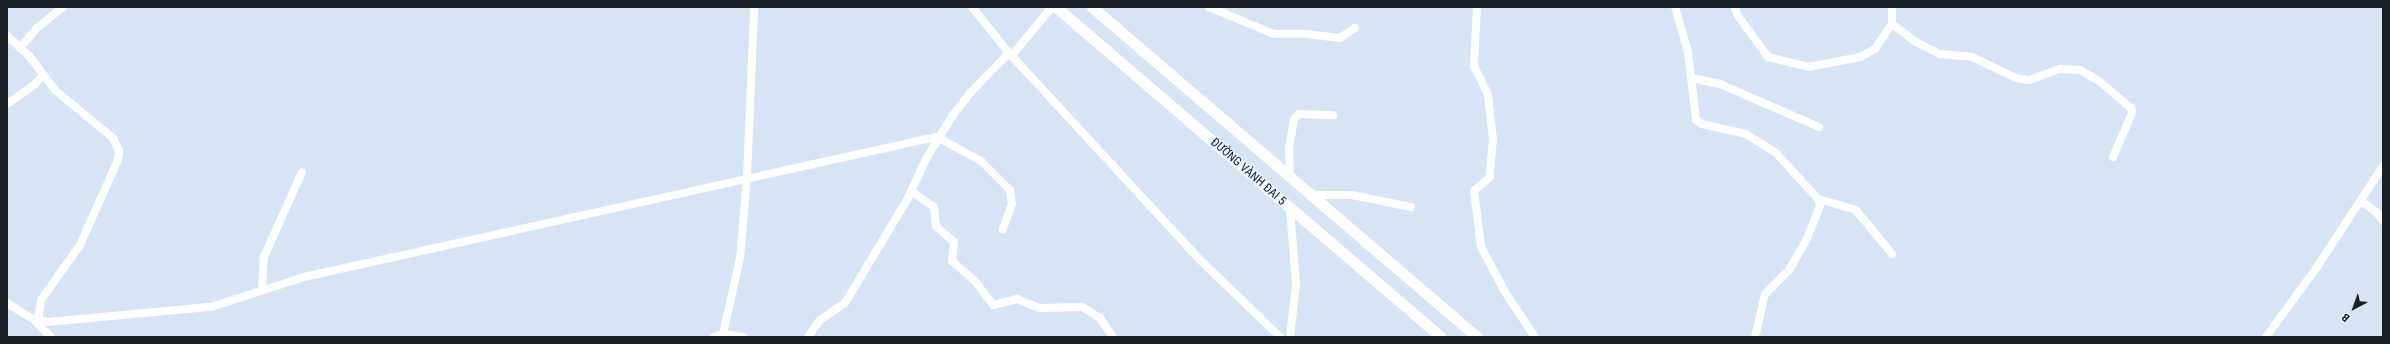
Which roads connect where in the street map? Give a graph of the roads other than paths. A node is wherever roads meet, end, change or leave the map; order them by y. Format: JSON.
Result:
{"nodes":[{"id":1,"x":63,"y":7,"type":"edge"},
{"id":2,"x":754,"y":7,"type":"edge"},
{"id":3,"x":972,"y":7,"type":"edge"},
{"id":4,"x":1052,"y":7,"type":"edge"},
{"id":5,"x":1056,"y":7,"type":"edge"},
{"id":6,"x":1092,"y":7,"type":"edge"},
{"id":7,"x":1209,"y":7,"type":"edge"},
{"id":8,"x":1477,"y":7,"type":"edge"},
{"id":9,"x":1674,"y":7,"type":"edge"},
{"id":10,"x":1735,"y":7,"type":"edge"},
{"id":11,"x":1892,"y":7,"type":"edge"},
{"id":12,"x":1892,"y":24,"type":"junction"},
{"id":13,"x":1355,"y":28,"type":"dead end"},
{"id":14,"x":7,"y":36,"type":"edge"},
{"id":15,"x":20,"y":48,"type":"junction"},
{"id":16,"x":1010,"y":54,"type":"junction"},
{"id":17,"x":43,"y":75,"type":"junction"},
{"id":18,"x":1692,"y":78,"type":"junction"},
{"id":19,"x":7,"y":104,"type":"edge"},
{"id":20,"x":1333,"y":115,"type":"dead end"},
{"id":21,"x":1819,"y":127,"type":"dead end"},
{"id":22,"x":940,"y":137,"type":"junction"},
{"id":23,"x":2113,"y":157,"type":"dead end"},
{"id":24,"x":2383,"y":166,"type":"edge"},
{"id":25,"x":302,"y":172,"type":"dead end"},
{"id":26,"x":1290,"y":176,"type":"junction"},
{"id":27,"x":747,"y":177,"type":"junction"},
{"id":28,"x":911,"y":192,"type":"junction"},
{"id":29,"x":1312,"y":195,"type":"junction"},
{"id":30,"x":1818,"y":199,"type":"junction"},
{"id":31,"x":2361,"y":201,"type":"junction"},
{"id":32,"x":1411,"y":207,"type":"dead end"},
{"id":33,"x":1290,"y":208,"type":"junction"},
{"id":34,"x":2383,"y":222,"type":"edge"},
{"id":35,"x":1003,"y":229,"type":"dead end"},
{"id":36,"x":1892,"y":254,"type":"dead end"},
{"id":37,"x":262,"y":291,"type":"junction"},
{"id":38,"x":7,"y":303,"type":"edge"},
{"id":39,"x":36,"y":320,"type":"junction"},
{"id":40,"x":723,"y":334,"type":"junction"},
{"id":41,"x":51,"y":337,"type":"edge"},
{"id":42,"x":714,"y":337,"type":"edge"},
{"id":43,"x":744,"y":337,"type":"edge"},
{"id":44,"x":808,"y":337,"type":"edge"},
{"id":45,"x":1113,"y":337,"type":"edge"},
{"id":46,"x":1280,"y":337,"type":"edge"},
{"id":47,"x":1290,"y":337,"type":"edge"},
{"id":48,"x":1441,"y":337,"type":"edge"},
{"id":49,"x":1477,"y":337,"type":"edge"},
{"id":50,"x":1535,"y":337,"type":"edge"},
{"id":51,"x":1755,"y":337,"type":"edge"},
{"id":52,"x":2266,"y":337,"type":"edge"}],
"edges":[{"from":1,"to":15,"type":"street"},
{"from":2,"to":27,"type":"street"},
{"from":3,"to":16,"type":"street"},
{"from":4,"to":16,"type":"street"},
{"from":5,"to":33,"type":"main road","name":"ĐƯỜNG VÀNH ĐAI 5"},
{"from":6,"to":26,"type":"main road","name":"ĐƯỜNG VÀNH ĐAI 5"},
{"from":7,"to":13,"type":"street"},
{"from":8,"to":50,"type":"street"},
{"from":9,"to":18,"type":"street"},
{"from":10,"to":12,"type":"street"},
{"from":11,"to":12,"type":"street"},
{"from":12,"to":23,"type":"street"},
{"from":14,"to":15,"type":"street"},
{"from":15,"to":17,"type":"street"},
{"from":16,"to":22,"type":"street"},
{"from":16,"to":46,"type":"street"},
{"from":17,"to":19,"type":"street"},
{"from":17,"to":39,"type":"street"},
{"from":18,"to":21,"type":"street"},
{"from":18,"to":30,"type":"street"},
{"from":20,"to":26,"type":"street"},
{"from":22,"to":27,"type":"street"},
{"from":22,"to":28,"type":"street"},
{"from":22,"to":35,"type":"street"},
{"from":24,"to":31,"type":"street"},
{"from":25,"to":37,"type":"street"},
{"from":26,"to":29,"type":"main road","name":"ĐƯỜNG VÀNH ĐAI 5"},
{"from":27,"to":37,"type":"street"},
{"from":27,"to":40,"type":"street"},
{"from":28,"to":44,"type":"street"},
{"from":28,"to":45,"type":"street"},
{"from":29,"to":32,"type":"street"},
{"from":29,"to":49,"type":"main road"},
{"from":30,"to":36,"type":"street"},
{"from":30,"to":51,"type":"street"},
{"from":31,"to":34,"type":"street"},
{"from":31,"to":52,"type":"street"},
{"from":33,"to":47,"type":"street"},
{"from":33,"to":48,"type":"main road","name":"ĐƯỜNG VÀNH ĐAI 5"},
{"from":37,"to":39,"type":"street"},
{"from":38,"to":39,"type":"street"},
{"from":39,"to":41,"type":"street"},
{"from":40,"to":42,"type":"street"},
{"from":40,"to":43,"type":"street"}]}
